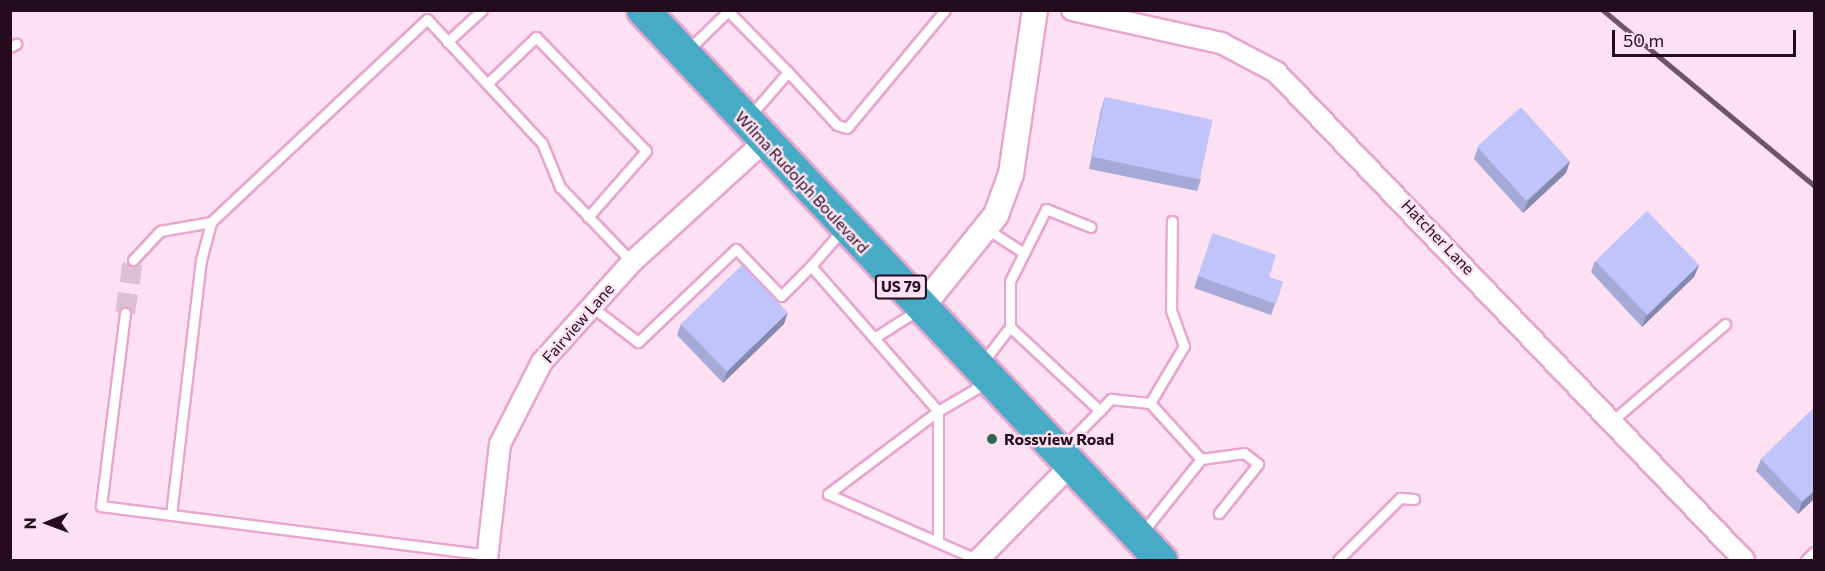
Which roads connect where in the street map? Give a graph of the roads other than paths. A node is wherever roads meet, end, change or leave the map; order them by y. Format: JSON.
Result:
{"nodes":[{"id":1,"x":482,"y":10,"type":"edge"},
{"id":2,"x":643,"y":10,"type":"edge"},
{"id":3,"x":945,"y":10,"type":"edge"},
{"id":4,"x":1035,"y":10,"type":"edge"},
{"id":5,"x":1072,"y":10,"type":"edge"},
{"id":6,"x":729,"y":11,"type":"edge"},
{"id":7,"x":447,"y":42,"type":"junction"},
{"id":8,"x":684,"y":54,"type":"junction"},
{"id":9,"x":788,"y":72,"type":"junction"},
{"id":10,"x":487,"y":84,"type":"junction"},
{"id":11,"x":755,"y":131,"type":"junction"},
{"id":12,"x":588,"y":217,"type":"junction"},
{"id":13,"x":1172,"y":221,"type":"dead end"},
{"id":14,"x":211,"y":222,"type":"junction"},
{"id":15,"x":1090,"y":227,"type":"dead end"},
{"id":16,"x":844,"y":228,"type":"junction"},
{"id":17,"x":987,"y":228,"type":"junction"},
{"id":18,"x":1024,"y":253,"type":"junction"},
{"id":19,"x":133,"y":260,"type":"tunnel mouth"},
{"id":20,"x":632,"y":262,"type":"junction"},
{"id":21,"x":811,"y":266,"type":"junction"},
{"id":22,"x":592,"y":307,"type":"junction"},
{"id":23,"x":921,"y":308,"type":"junction"},
{"id":24,"x":125,"y":313,"type":"tunnel mouth"},
{"id":25,"x":1725,"y":324,"type":"dead end"},
{"id":26,"x":1010,"y":327,"type":"junction"},
{"id":27,"x":874,"y":338,"type":"junction"},
{"id":28,"x":984,"y":374,"type":"junction"},
{"id":29,"x":1150,"y":404,"type":"junction"},
{"id":30,"x":938,"y":411,"type":"junction"},
{"id":31,"x":1100,"y":411,"type":"junction"},
{"id":32,"x":1612,"y":421,"type":"junction"},
{"id":33,"x":1065,"y":459,"type":"junction"},
{"id":34,"x":1201,"y":459,"type":"junction"},
{"id":35,"x":1414,"y":499,"type":"dead end"},
{"id":36,"x":1219,"y":513,"type":"dead end"},
{"id":37,"x":171,"y":515,"type":"junction"},
{"id":38,"x":1139,"y":537,"type":"junction"},
{"id":39,"x":938,"y":539,"type":"junction"},
{"id":40,"x":1815,"y":552,"type":"edge"},
{"id":41,"x":487,"y":558,"type":"edge"},
{"id":42,"x":978,"y":560,"type":"edge"},
{"id":43,"x":1161,"y":561,"type":"edge"},
{"id":44,"x":1338,"y":561,"type":"edge"},
{"id":45,"x":1744,"y":561,"type":"edge"},
{"id":46,"x":1806,"y":561,"type":"edge"}],
"edges":[{"from":1,"to":7,"type":"lane"},
{"from":2,"to":8,"type":"highway","name":"Wilma Rudolph Boulevard","number":"US 79"},
{"from":3,"to":9,"type":"lane"},
{"from":4,"to":17,"type":"street"},
{"from":5,"to":32,"type":"street","name":"Hatcher Lane"},
{"from":6,"to":8,"type":"lane"},
{"from":6,"to":9,"type":"lane"},
{"from":7,"to":10,"type":"lane"},
{"from":7,"to":14,"type":"lane"},
{"from":8,"to":11,"type":"highway","name":"Wilma Rudolph Boulevard","number":"US 79"},
{"from":9,"to":11,"type":"lane"},
{"from":10,"to":12,"type":"lane"},
{"from":10,"to":12,"type":"lane"},
{"from":11,"to":16,"type":"highway","name":"Wilma Rudolph Boulevard","number":"US 79"},
{"from":11,"to":20,"type":"street","name":"Fairview Lane"},
{"from":12,"to":20,"type":"lane"},
{"from":13,"to":29,"type":"lane"},
{"from":14,"to":19,"type":"lane"},
{"from":14,"to":37,"type":"lane"},
{"from":15,"to":18,"type":"lane"},
{"from":16,"to":21,"type":"lane"},
{"from":16,"to":23,"type":"highway","name":"Wilma Rudolph Boulevard","number":"US 79"},
{"from":17,"to":18,"type":"lane"},
{"from":17,"to":23,"type":"street"},
{"from":18,"to":26,"type":"lane"},
{"from":20,"to":22,"type":"street","name":"Fairview Lane"},
{"from":21,"to":22,"type":"lane"},
{"from":21,"to":27,"type":"lane"},
{"from":22,"to":41,"type":"street","name":"Fairview Lane"},
{"from":23,"to":27,"type":"lane"},
{"from":23,"to":28,"type":"highway","name":"Wilma Rudolph Boulevard","number":"US 79"},
{"from":24,"to":37,"type":"lane"},
{"from":25,"to":32,"type":"lane"},
{"from":26,"to":28,"type":"lane"},
{"from":26,"to":31,"type":"lane"},
{"from":27,"to":30,"type":"lane"},
{"from":28,"to":30,"type":"lane"},
{"from":28,"to":33,"type":"highway","name":"Wilma Rudolph Boulevard","number":"US 79"},
{"from":29,"to":31,"type":"lane"},
{"from":29,"to":34,"type":"lane"},
{"from":30,"to":39,"type":"lane"},
{"from":30,"to":39,"type":"lane"},
{"from":31,"to":33,"type":"lane"},
{"from":32,"to":45,"type":"street","name":"Hatcher Lane"},
{"from":33,"to":38,"type":"highway","name":"Wilma Rudolph Boulevard","number":"US 79"},
{"from":33,"to":42,"type":"street"},
{"from":34,"to":36,"type":"lane"},
{"from":34,"to":38,"type":"lane"},
{"from":35,"to":44,"type":"lane"},
{"from":37,"to":41,"type":"lane"},
{"from":38,"to":43,"type":"highway","name":"Wilma Rudolph Boulevard","number":"US 79"},
{"from":39,"to":42,"type":"lane"},
{"from":40,"to":46,"type":"lane"}]}
